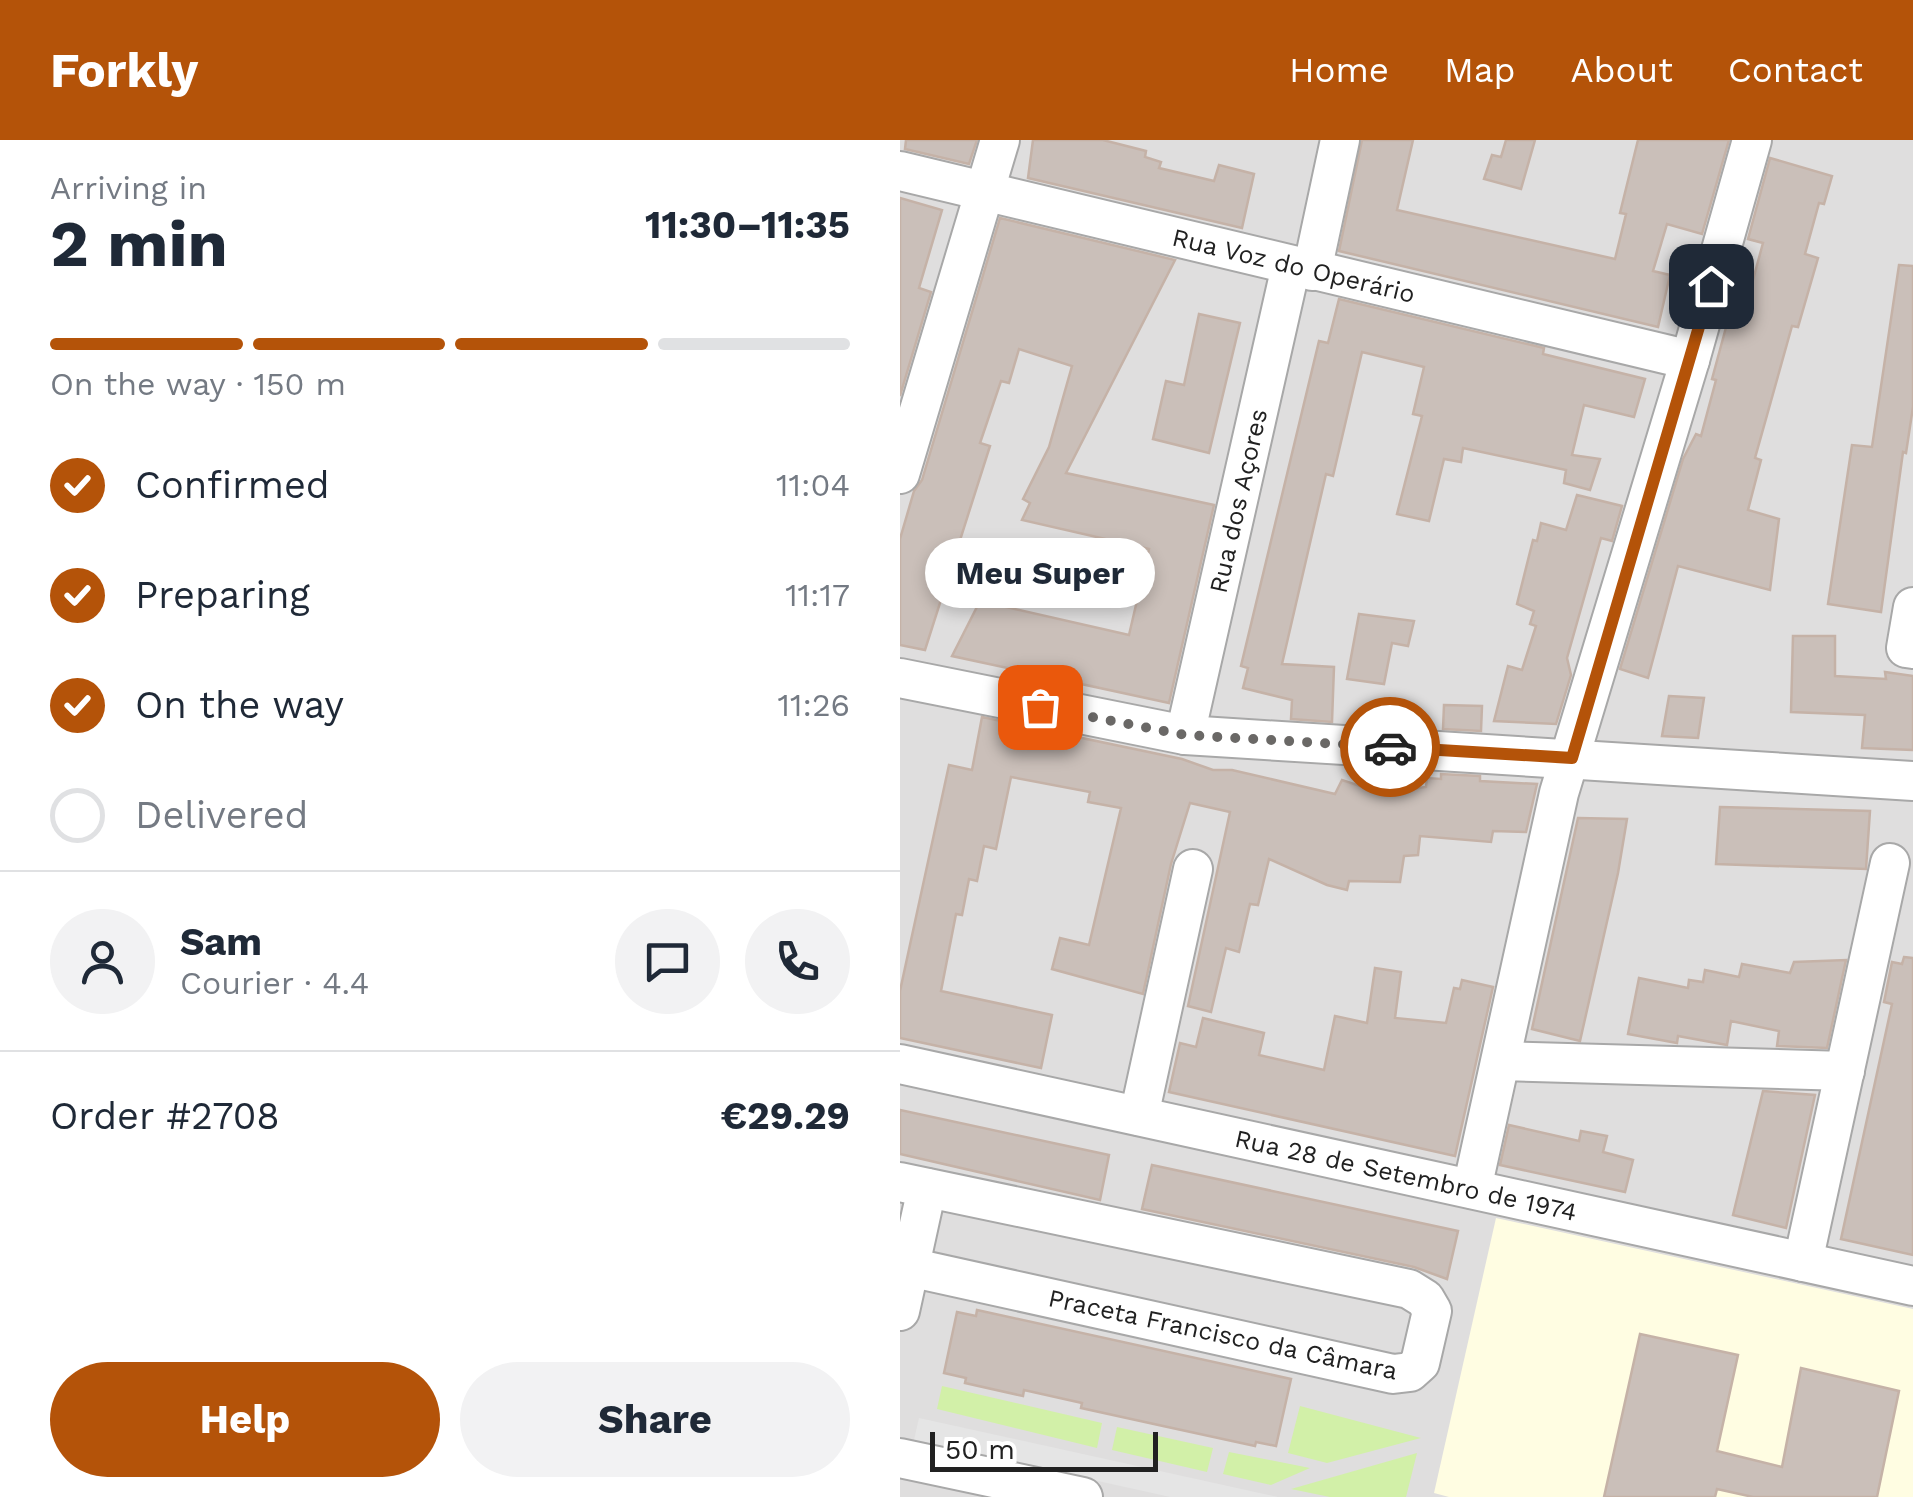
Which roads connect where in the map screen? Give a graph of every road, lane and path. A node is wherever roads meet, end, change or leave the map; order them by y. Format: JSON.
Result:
{"nodes":[{"id":1,"x":1000,"y":140,"type":"edge"},
{"id":2,"x":1340,"y":140,"type":"edge"},
{"id":3,"x":1752,"y":140,"type":"edge"},
{"id":4,"x":900,"y":172,"type":"edge"},
{"id":5,"x":983,"y":192,"type":"junction"},
{"id":6,"x":1301,"y":269,"type":"junction"},
{"id":7,"x":1690,"y":360,"type":"junction"},
{"id":8,"x":900,"y":474,"type":"edge"},
{"id":9,"x":1913,"y":606,"type":"edge"},
{"id":10,"x":1913,"y":649,"type":"edge"},
{"id":11,"x":900,"y":678,"type":"edge"},
{"id":12,"x":1185,"y":735,"type":"junction"},
{"id":13,"x":1572,"y":758,"type":"junction"},
{"id":14,"x":1913,"y":781,"type":"edge"},
{"id":15,"x":1890,"y":863,"type":"dead end"},
{"id":16,"x":1192,"y":870,"type":"dead end"},
{"id":17,"x":1501,"y":1062,"type":"junction"},
{"id":18,"x":900,"y":1064,"type":"edge"},
{"id":19,"x":1844,"y":1071,"type":"junction"},
{"id":20,"x":1139,"y":1116,"type":"junction"},
{"id":21,"x":913,"y":1184,"type":"edge"},
{"id":22,"x":1472,"y":1189,"type":"junction"},
{"id":23,"x":1802,"y":1262,"type":"junction"},
{"id":24,"x":905,"y":1266,"type":"edge"},
{"id":25,"x":1913,"y":1286,"type":"edge"},
{"id":26,"x":900,"y":1311,"type":"edge"},
{"id":27,"x":900,"y":1458,"type":"edge"},
{"id":28,"x":1083,"y":1497,"type":"edge"}],
"edges":[{"from":1,"to":5,"type":"street"},
{"from":2,"to":6,"type":"street","name":"Rua dos Açores"},
{"from":3,"to":7,"type":"street"},
{"from":4,"to":5,"type":"street","name":"Rua Voz do Operário"},
{"from":5,"to":6,"type":"street","name":"Rua Voz do Operário"},
{"from":5,"to":8,"type":"street"},
{"from":6,"to":7,"type":"street","name":"Rua Voz do Operário"},
{"from":6,"to":12,"type":"street","name":"Rua dos Açores"},
{"from":7,"to":13,"type":"street"},
{"from":9,"to":10,"type":"street"},
{"from":11,"to":12,"type":"street"},
{"from":12,"to":13,"type":"street"},
{"from":13,"to":14,"type":"street"},
{"from":13,"to":17,"type":"street"},
{"from":15,"to":19,"type":"street"},
{"from":16,"to":20,"type":"street"},
{"from":17,"to":19,"type":"street"},
{"from":17,"to":22,"type":"street"},
{"from":18,"to":20,"type":"street","name":"Rua 28 de Setembro de 1974"},
{"from":19,"to":23,"type":"street"},
{"from":20,"to":22,"type":"street","name":"Rua 28 de Setembro de 1974"},
{"from":21,"to":24,"type":"street"},
{"from":21,"to":24,"type":"street","name":"Praceta Francisco da Câmara"},
{"from":22,"to":23,"type":"street","name":"Rua 28 de Setembro de 1974"},
{"from":23,"to":25,"type":"street","name":"Rua 28 de Setembro de 1974"},
{"from":24,"to":26,"type":"street"},
{"from":27,"to":28,"type":"street"}]}
